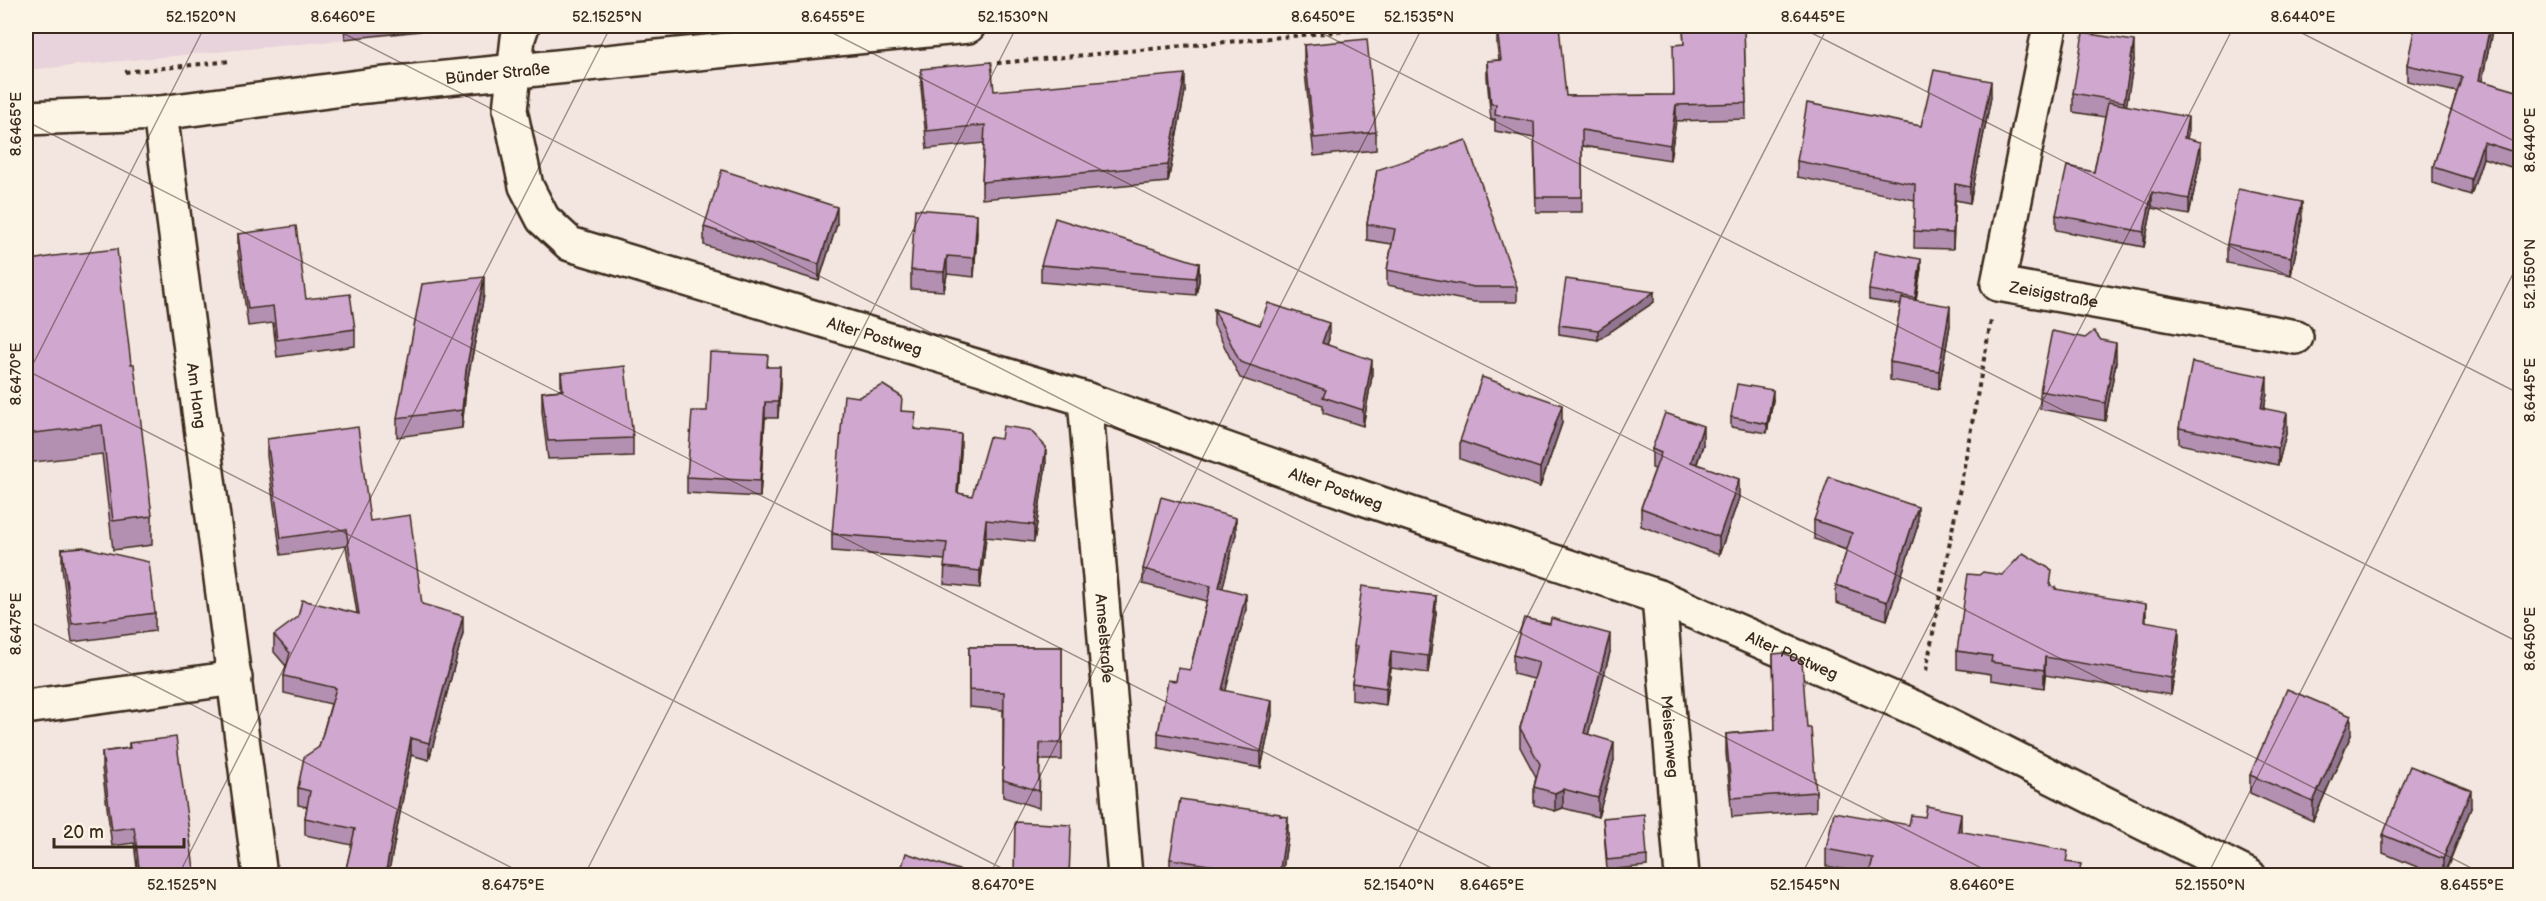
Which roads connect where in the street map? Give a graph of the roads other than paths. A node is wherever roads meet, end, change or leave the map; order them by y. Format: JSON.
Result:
{"nodes":[{"id":1,"x":522,"y":26,"type":"edge"},
{"id":2,"x":968,"y":26,"type":"edge"},
{"id":3,"x":2050,"y":26,"type":"edge"},
{"id":4,"x":513,"y":71,"type":"junction"},
{"id":5,"x":160,"y":113,"type":"junction"},
{"id":6,"x":26,"y":118,"type":"edge"},
{"id":7,"x":2296,"y":337,"type":"dead end"},
{"id":8,"x":1085,"y":399,"type":"junction"},
{"id":9,"x":1659,"y":597,"type":"junction"},
{"id":10,"x":235,"y":678,"type":"junction"},
{"id":11,"x":26,"y":707,"type":"edge"},
{"id":12,"x":2247,"y":875,"type":"edge"},
{"id":13,"x":260,"y":876,"type":"edge"},
{"id":14,"x":1125,"y":876,"type":"edge"},
{"id":15,"x":1682,"y":876,"type":"edge"}],
"edges":[{"from":1,"to":4,"type":"street","name":"Alter Postweg"},
{"from":2,"to":4,"type":"street","name":"Bünder Straße"},
{"from":3,"to":7,"type":"street","name":"Zeisigstraße"},
{"from":4,"to":5,"type":"street","name":"Bünder Straße"},
{"from":4,"to":8,"type":"street","name":"Alter Postweg"},
{"from":5,"to":6,"type":"street","name":"Bünder Straße"},
{"from":5,"to":10,"type":"street","name":"Am Hang"},
{"from":8,"to":9,"type":"street","name":"Alter Postweg"},
{"from":8,"to":14,"type":"street","name":"Amselstraße"},
{"from":9,"to":12,"type":"street","name":"Alter Postweg"},
{"from":9,"to":15,"type":"street","name":"Meisenweg"},
{"from":10,"to":11,"type":"street"},
{"from":10,"to":13,"type":"street","name":"Am Hang"}]}
